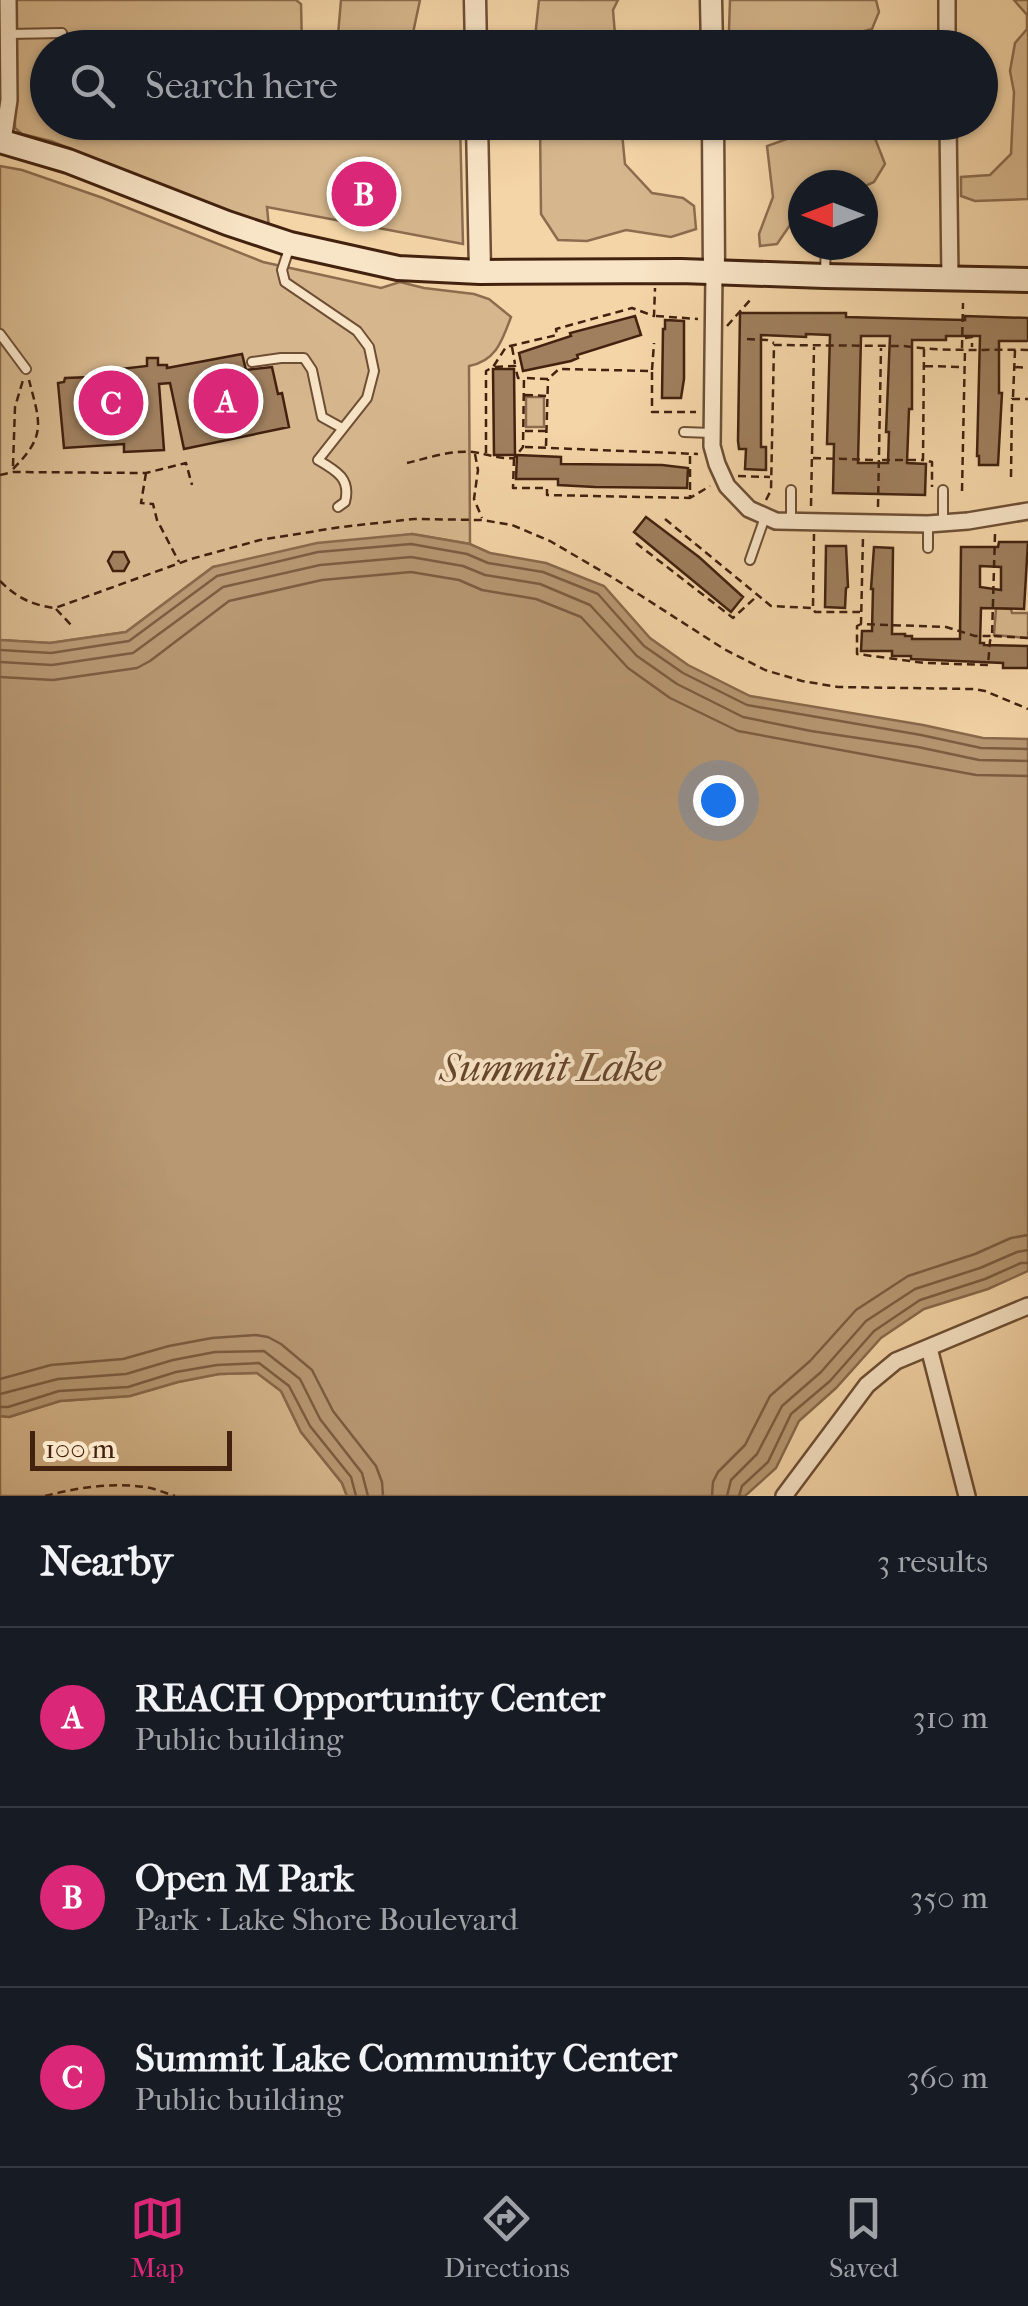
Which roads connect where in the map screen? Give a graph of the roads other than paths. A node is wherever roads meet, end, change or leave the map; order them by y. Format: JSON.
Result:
{"nodes":[{"id":1,"x":8,"y":0,"type":"edge"},
{"id":2,"x":475,"y":0,"type":"edge"},
{"id":3,"x":711,"y":0,"type":"edge"},
{"id":4,"x":946,"y":0,"type":"edge"},
{"id":5,"x":476,"y":30,"type":"edge"},
{"id":6,"x":712,"y":30,"type":"edge"},
{"id":7,"x":947,"y":30,"type":"edge"},
{"id":8,"x":9,"y":34,"type":"junction"},
{"id":9,"x":30,"y":34,"type":"edge"},
{"id":10,"x":477,"y":140,"type":"edge"},
{"id":11,"x":712,"y":140,"type":"edge"},
{"id":12,"x":948,"y":140,"type":"edge"},
{"id":13,"x":1,"y":145,"type":"edge"},
{"id":14,"x":290,"y":244,"type":"junction"},
{"id":15,"x":826,"y":260,"type":"edge"},
{"id":16,"x":480,"y":272,"type":"junction"},
{"id":17,"x":714,"y":273,"type":"junction"},
{"id":18,"x":825,"y":276,"type":"junction"},
{"id":19,"x":950,"y":278,"type":"junction"},
{"id":20,"x":1028,"y":280,"type":"edge"},
{"id":21,"x":0,"y":334,"type":"edge"},
{"id":22,"x":252,"y":362,"type":"dead end"},
{"id":23,"x":26,"y":369,"type":"road end"},
{"id":24,"x":342,"y":428,"type":"junction"},
{"id":25,"x":684,"y":432,"type":"dead end"},
{"id":26,"x":711,"y":432,"type":"junction"},
{"id":27,"x":791,"y":490,"type":"dead end"},
{"id":28,"x":943,"y":490,"type":"dead end"},
{"id":29,"x":338,"y":507,"type":"dead end"},
{"id":30,"x":1028,"y":510,"type":"edge"},
{"id":31,"x":766,"y":518,"type":"junction"},
{"id":32,"x":791,"y":521,"type":"junction"},
{"id":33,"x":935,"y":524,"type":"junction"},
{"id":34,"x":928,"y":548,"type":"dead end"},
{"id":35,"x":750,"y":560,"type":"dead end"},
{"id":36,"x":1028,"y":1306,"type":"edge"},
{"id":37,"x":929,"y":1348,"type":"junction"},
{"id":38,"x":784,"y":1496,"type":"edge"},
{"id":39,"x":967,"y":1496,"type":"edge"}],
"edges":[{"from":1,"to":8,"type":"street"},
{"from":2,"to":5,"type":"street"},
{"from":3,"to":6,"type":"street"},
{"from":4,"to":7,"type":"street"},
{"from":8,"to":9,"type":"lane"},
{"from":8,"to":13,"type":"street"},
{"from":10,"to":16,"type":"street"},
{"from":11,"to":17,"type":"street"},
{"from":12,"to":19,"type":"street"},
{"from":13,"to":14,"type":"main road"},
{"from":14,"to":16,"type":"main road"},
{"from":14,"to":24,"type":"lane"},
{"from":15,"to":18,"type":"lane"},
{"from":16,"to":17,"type":"main road"},
{"from":17,"to":18,"type":"main road"},
{"from":17,"to":26,"type":"street"},
{"from":18,"to":19,"type":"main road"},
{"from":19,"to":20,"type":"main road"},
{"from":21,"to":23,"type":"lane"},
{"from":22,"to":24,"type":"lane"},
{"from":24,"to":29,"type":"lane"},
{"from":25,"to":26,"type":"lane"},
{"from":26,"to":31,"type":"street"},
{"from":27,"to":32,"type":"lane"},
{"from":28,"to":33,"type":"lane"},
{"from":30,"to":33,"type":"street"},
{"from":31,"to":32,"type":"street"},
{"from":31,"to":35,"type":"lane"},
{"from":32,"to":33,"type":"street"},
{"from":33,"to":34,"type":"lane"},
{"from":36,"to":37,"type":"street"},
{"from":37,"to":38,"type":"street"},
{"from":37,"to":39,"type":"street"}]}
